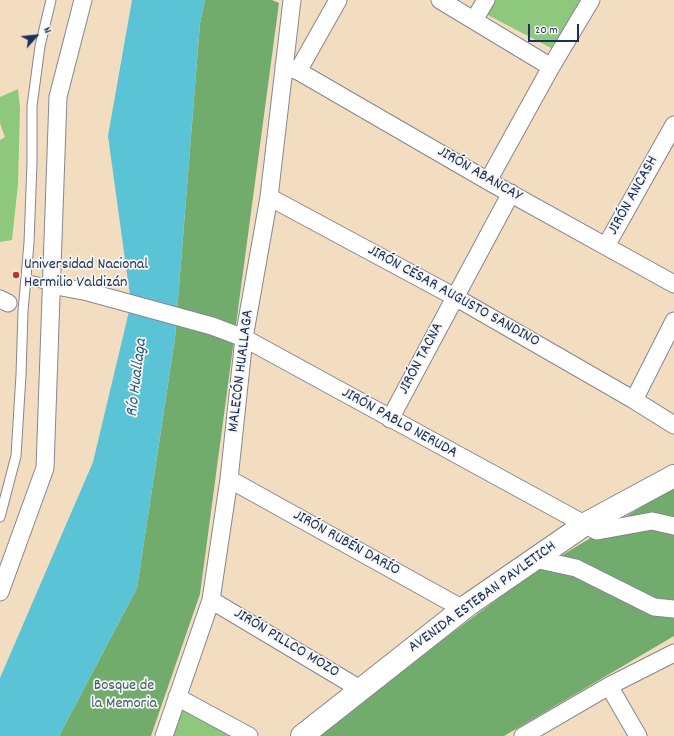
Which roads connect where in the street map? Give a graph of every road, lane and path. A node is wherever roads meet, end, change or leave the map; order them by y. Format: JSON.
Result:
{"nodes":[{"id":1,"x":51,"y":0,"type":"edge"},
{"id":2,"x":83,"y":0,"type":"edge"},
{"id":3,"x":292,"y":0,"type":"edge"},
{"id":4,"x":338,"y":0,"type":"edge"},
{"id":5,"x":440,"y":0,"type":"edge"},
{"id":6,"x":486,"y":0,"type":"edge"},
{"id":7,"x":591,"y":0,"type":"edge"},
{"id":8,"x":474,"y":20,"type":"junction"},
{"id":9,"x":551,"y":67,"type":"junction"},
{"id":10,"x":291,"y":68,"type":"junction"},
{"id":11,"x":674,"y":125,"type":"edge"},
{"id":12,"x":488,"y":181,"type":"junction"},
{"id":13,"x":511,"y":193,"type":"junction"},
{"id":14,"x":269,"y":197,"type":"junction"},
{"id":15,"x":606,"y":246,"type":"junction"},
{"id":16,"x":32,"y":281,"type":"dead end"},
{"id":17,"x":674,"y":284,"type":"edge"},
{"id":18,"x":51,"y":285,"type":"junction"},
{"id":19,"x":455,"y":297,"type":"junction"},
{"id":20,"x":674,"y":320,"type":"edge"},
{"id":21,"x":244,"y":338,"type":"junction"},
{"id":22,"x":634,"y":400,"type":"junction"},
{"id":23,"x":390,"y":419,"type":"junction"},
{"id":24,"x":674,"y":425,"type":"edge"},
{"id":25,"x":674,"y":476,"type":"edge"},
{"id":26,"x":229,"y":479,"type":"junction"},
{"id":27,"x":0,"y":517,"type":"edge"},
{"id":28,"x":584,"y":524,"type":"junction"},
{"id":29,"x":674,"y":526,"type":"edge"},
{"id":30,"x":535,"y":559,"type":"junction"},
{"id":31,"x":0,"y":592,"type":"edge"},
{"id":32,"x":212,"y":600,"type":"junction"},
{"id":33,"x":674,"y":608,"type":"edge"},
{"id":34,"x":463,"y":609,"type":"junction"},
{"id":35,"x":674,"y":653,"type":"edge"},
{"id":36,"x":609,"y":686,"type":"junction"},
{"id":37,"x":360,"y":689,"type":"junction"},
{"id":38,"x":177,"y":697,"type":"junction"},
{"id":39,"x":164,"y":736,"type":"edge"},
{"id":40,"x":249,"y":736,"type":"edge"},
{"id":41,"x":302,"y":736,"type":"edge"},
{"id":42,"x":523,"y":736,"type":"edge"},
{"id":43,"x":638,"y":736,"type":"edge"}],
"edges":[{"from":1,"to":27,"type":"lane"},
{"from":2,"to":18,"type":"street"},
{"from":3,"to":10,"type":"street","name":"MALECÓN HUALLAGA"},
{"from":4,"to":10,"type":"street"},
{"from":5,"to":8,"type":"street"},
{"from":6,"to":8,"type":"street"},
{"from":7,"to":9,"type":"street"},
{"from":8,"to":9,"type":"street"},
{"from":9,"to":12,"type":"street"},
{"from":10,"to":12,"type":"street","name":"JIRÓN ABANCAY"},
{"from":10,"to":14,"type":"street","name":"MALECÓN HUALLAGA"},
{"from":11,"to":15,"type":"street","name":"JIRÓN ANCASH"},
{"from":12,"to":13,"type":"street","name":"JIRÓN ABANCAY"},
{"from":13,"to":15,"type":"street","name":"JIRÓN ABANCAY"},
{"from":13,"to":19,"type":"street","name":"JIRÓN TACNA"},
{"from":14,"to":19,"type":"street","name":"JIRÓN CÉSAR AUGUSTO SANDINO"},
{"from":14,"to":21,"type":"street","name":"MALECÓN HUALLAGA"},
{"from":15,"to":17,"type":"street","name":"JIRÓN ABANCAY"},
{"from":16,"to":18,"type":"lane"},
{"from":18,"to":21,"type":"street","name":"JIRÓN PABLO NERUDA"},
{"from":18,"to":31,"type":"street"},
{"from":19,"to":22,"type":"street","name":"JIRÓN CÉSAR AUGUSTO SANDINO"},
{"from":19,"to":23,"type":"street","name":"JIRÓN TACNA"},
{"from":20,"to":22,"type":"street"},
{"from":21,"to":23,"type":"street","name":"JIRÓN PABLO NERUDA"},
{"from":21,"to":26,"type":"street","name":"MALECÓN HUALLAGA"},
{"from":22,"to":24,"type":"street","name":"JIRÓN CÉSAR AUGUSTO SANDINO"},
{"from":23,"to":28,"type":"street","name":"JIRÓN PABLO NERUDA"},
{"from":25,"to":28,"type":"main road","name":"AVENIDA ESTEBAN PAVLETICH"},
{"from":26,"to":32,"type":"street","name":"MALECÓN HUALLAGA"},
{"from":26,"to":34,"type":"street","name":"JIRÓN RUBÉN DARÍO"},
{"from":28,"to":29,"type":"street","name":"JIRÓN PABLO NERUDA"},
{"from":28,"to":30,"type":"main road","name":"AVENIDA ESTEBAN PAVLETICH"},
{"from":30,"to":33,"type":"street"},
{"from":30,"to":34,"type":"main road","name":"AVENIDA ESTEBAN PAVLETICH"},
{"from":32,"to":37,"type":"street","name":"JIRÓN PILLCO MOZO"},
{"from":32,"to":38,"type":"street","name":"MALECÓN HUALLAGA"},
{"from":34,"to":37,"type":"main road","name":"AVENIDA ESTEBAN PAVLETICH"},
{"from":35,"to":36,"type":"street"},
{"from":36,"to":42,"type":"street"},
{"from":36,"to":43,"type":"street"},
{"from":37,"to":41,"type":"main road","name":"AVENIDA ESTEBAN PAVLETICH"},
{"from":38,"to":39,"type":"street","name":"MALECÓN HUALLAGA"},
{"from":38,"to":40,"type":"street"}]}
